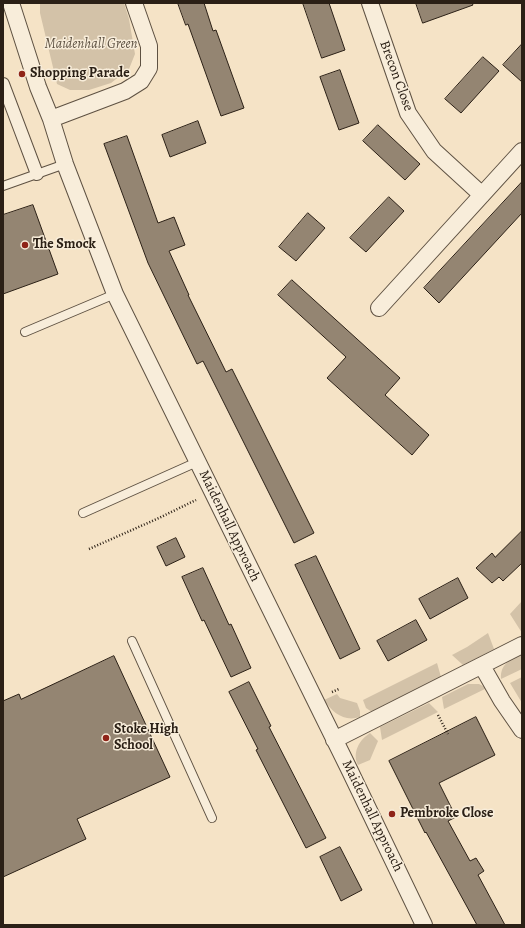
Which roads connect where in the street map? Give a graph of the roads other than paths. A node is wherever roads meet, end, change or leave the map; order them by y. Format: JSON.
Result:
{"nodes":[{"id":1,"x":11,"y":3,"type":"edge"},
{"id":2,"x":134,"y":3,"type":"edge"},
{"id":3,"x":370,"y":3,"type":"edge"},
{"id":4,"x":3,"y":84,"type":"edge"},
{"id":5,"x":51,"y":119,"type":"junction"},
{"id":6,"x":522,"y":151,"type":"edge"},
{"id":7,"x":65,"y":164,"type":"junction"},
{"id":8,"x":37,"y":174,"type":"junction"},
{"id":9,"x":3,"y":186,"type":"edge"},
{"id":10,"x":482,"y":195,"type":"junction"},
{"id":11,"x":114,"y":294,"type":"junction"},
{"id":12,"x":378,"y":308,"type":"dead end"},
{"id":13,"x":25,"y":332,"type":"dead end"},
{"id":14,"x":197,"y":462,"type":"junction"},
{"id":15,"x":83,"y":513,"type":"dead end"},
{"id":16,"x":132,"y":641,"type":"dead end"},
{"id":17,"x":522,"y":645,"type":"edge"},
{"id":18,"x":482,"y":666,"type":"junction"},
{"id":19,"x":522,"y":730,"type":"edge"},
{"id":20,"x":334,"y":740,"type":"junction"},
{"id":21,"x":212,"y":818,"type":"dead end"},
{"id":22,"x":424,"y":925,"type":"edge"}],
"edges":[{"from":1,"to":5,"type":"street"},
{"from":2,"to":5,"type":"street"},
{"from":3,"to":10,"type":"street","name":"Brecon Close"},
{"from":4,"to":8,"type":"street"},
{"from":5,"to":7,"type":"street","name":"Maidenhall Approach"},
{"from":6,"to":10,"type":"street"},
{"from":7,"to":8,"type":"lane"},
{"from":7,"to":11,"type":"street","name":"Maidenhall Approach"},
{"from":8,"to":9,"type":"lane"},
{"from":10,"to":12,"type":"street"},
{"from":11,"to":13,"type":"lane"},
{"from":11,"to":14,"type":"street","name":"Maidenhall Approach"},
{"from":14,"to":15,"type":"lane"},
{"from":14,"to":20,"type":"street","name":"Maidenhall Approach"},
{"from":16,"to":21,"type":"lane"},
{"from":17,"to":18,"type":"street"},
{"from":18,"to":19,"type":"street"},
{"from":18,"to":20,"type":"street"},
{"from":20,"to":22,"type":"street","name":"Maidenhall Approach"}]}
